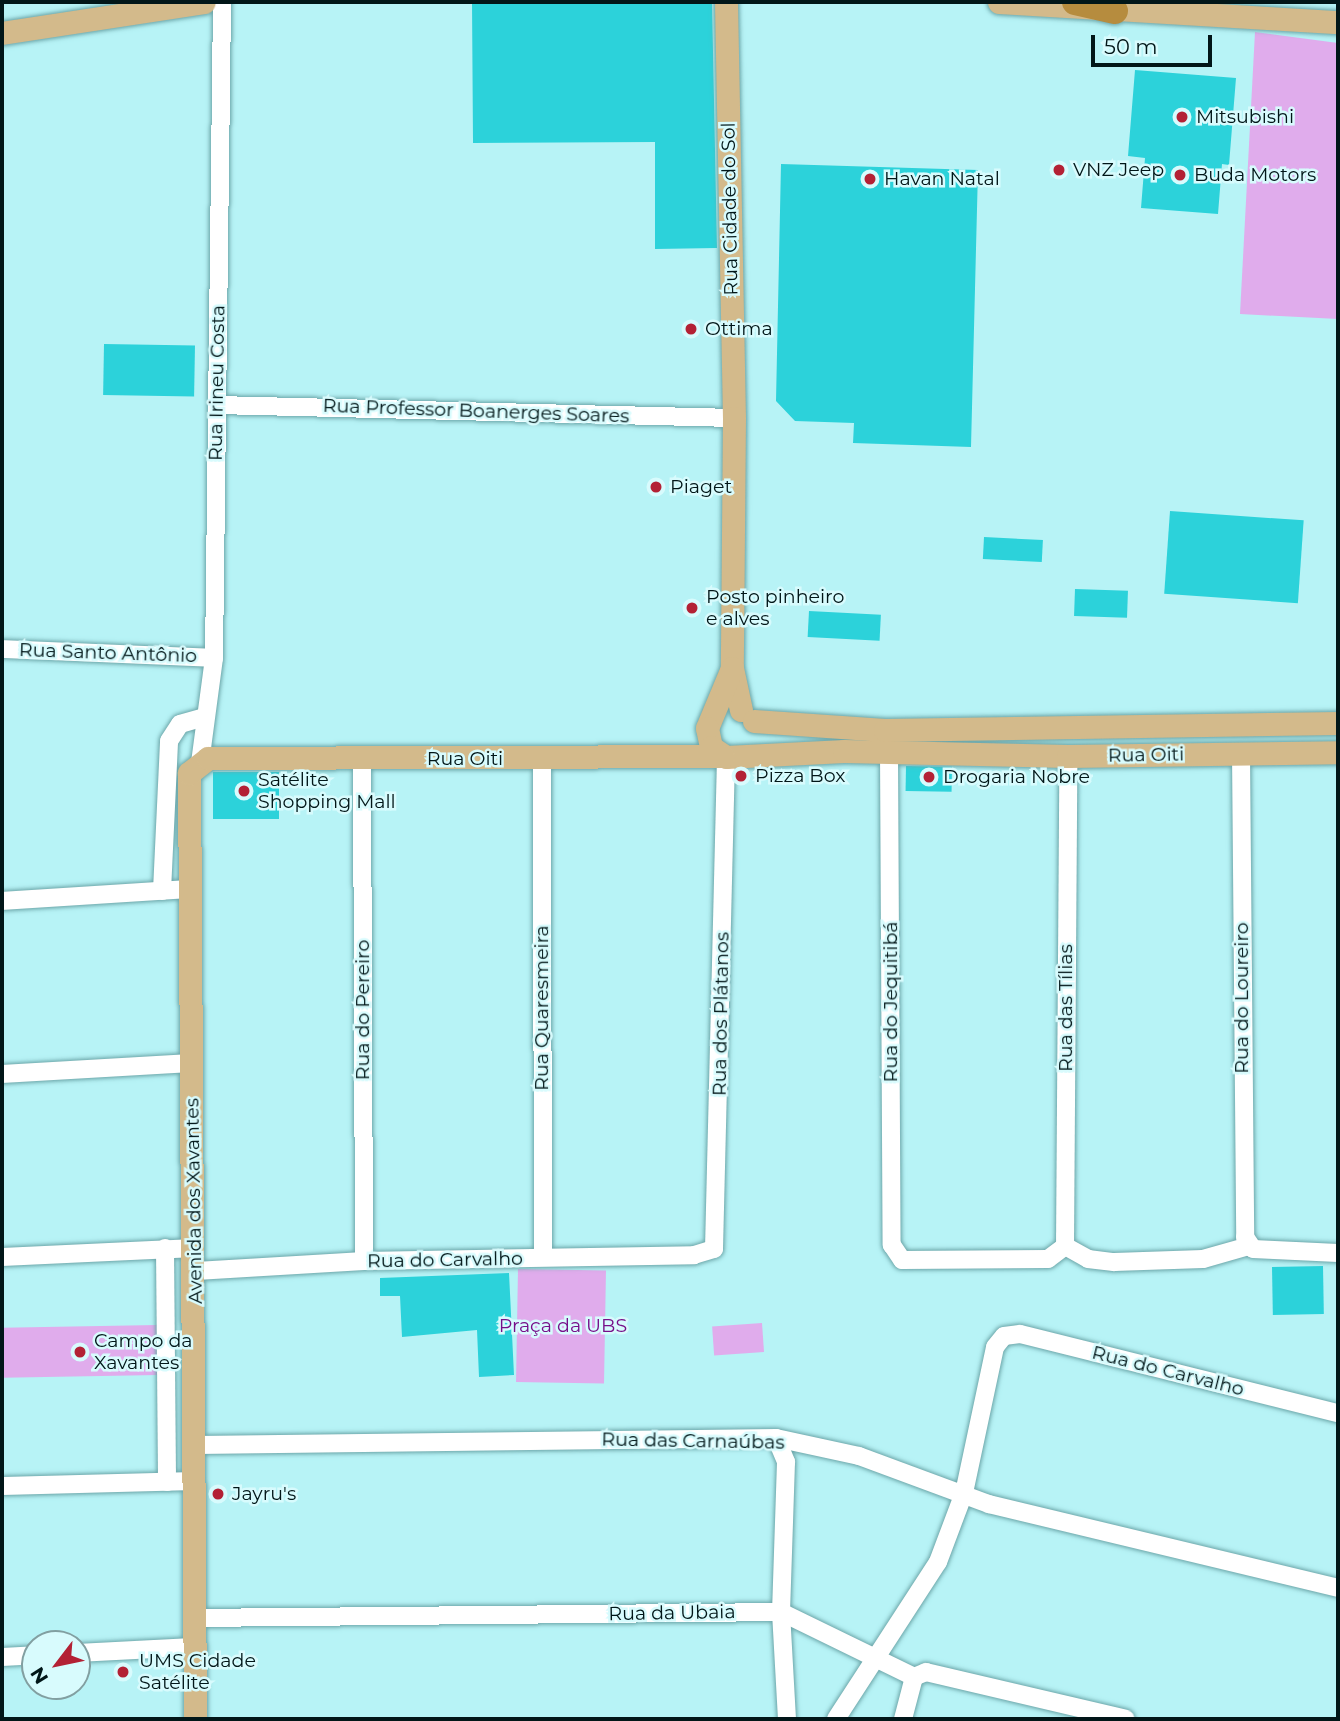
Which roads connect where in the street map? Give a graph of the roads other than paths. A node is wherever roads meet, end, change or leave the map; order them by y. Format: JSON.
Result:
{"nodes":[{"id":1,"x":204,"y":2,"type":"edge"},
{"id":2,"x":222,"y":2,"type":"edge"},
{"id":3,"x":726,"y":2,"type":"edge"},
{"id":4,"x":999,"y":2,"type":"edge"},
{"id":5,"x":1076,"y":2,"type":"edge"},
{"id":6,"x":1115,"y":11,"type":"junction"},
{"id":7,"x":1338,"y":22,"type":"edge"},
{"id":8,"x":2,"y":33,"type":"edge"},
{"id":9,"x":217,"y":405,"type":"junction"},
{"id":10,"x":734,"y":418,"type":"junction"},
{"id":11,"x":2,"y":649,"type":"edge"},
{"id":12,"x":214,"y":657,"type":"junction"},
{"id":13,"x":732,"y":668,"type":"junction"},
{"id":14,"x":748,"y":715,"type":"junction"},
{"id":15,"x":205,"y":717,"type":"junction"},
{"id":16,"x":1338,"y":723,"type":"edge"},
{"id":17,"x":709,"y":724,"type":"junction"},
{"id":18,"x":889,"y":752,"type":"junction"},
{"id":19,"x":1338,"y":752,"type":"edge"},
{"id":20,"x":1241,"y":753,"type":"junction"},
{"id":21,"x":656,"y":756,"type":"junction"},
{"id":22,"x":1068,"y":756,"type":"junction"},
{"id":23,"x":731,"y":757,"type":"junction"},
{"id":24,"x":542,"y":759,"type":"junction"},
{"id":25,"x":362,"y":760,"type":"junction"},
{"id":26,"x":197,"y":766,"type":"junction"},
{"id":27,"x":188,"y":888,"type":"junction"},
{"id":28,"x":162,"y":891,"type":"junction"},
{"id":29,"x":2,"y":901,"type":"edge"},
{"id":30,"x":191,"y":1063,"type":"junction"},
{"id":31,"x":2,"y":1074,"type":"edge"},
{"id":32,"x":1248,"y":1244,"type":"junction"},
{"id":33,"x":166,"y":1248,"type":"junction"},
{"id":34,"x":1060,"y":1251,"type":"junction"},
{"id":35,"x":1338,"y":1253,"type":"edge"},
{"id":36,"x":694,"y":1255,"type":"joint"},
{"id":37,"x":2,"y":1256,"type":"edge"},
{"id":38,"x":543,"y":1257,"type":"junction"},
{"id":39,"x":195,"y":1259,"type":"junction"},
{"id":40,"x":364,"y":1261,"type":"junction"},
{"id":41,"x":167,"y":1371,"type":"junction"},
{"id":42,"x":196,"y":1371,"type":"junction"},
{"id":43,"x":1338,"y":1413,"type":"edge"},
{"id":44,"x":196,"y":1417,"type":"junction"},
{"id":45,"x":166,"y":1418,"type":"junction"},
{"id":46,"x":776,"y":1438,"type":"junction"},
{"id":47,"x":196,"y":1445,"type":"junction"},
{"id":48,"x":195,"y":1481,"type":"junction"},
{"id":49,"x":167,"y":1482,"type":"junction"},
{"id":50,"x":2,"y":1486,"type":"edge"},
{"id":51,"x":964,"y":1493,"type":"junction"},
{"id":52,"x":1338,"y":1588,"type":"edge"},
{"id":53,"x":781,"y":1612,"type":"junction"},
{"id":54,"x":193,"y":1618,"type":"junction"},
{"id":55,"x":193,"y":1647,"type":"junction"},
{"id":56,"x":91,"y":1652,"type":"edge"},
{"id":57,"x":21,"y":1656,"type":"edge"},
{"id":58,"x":880,"y":1656,"type":"junction"},
{"id":59,"x":2,"y":1657,"type":"edge"},
{"id":60,"x":914,"y":1677,"type":"junction"},
{"id":61,"x":195,"y":1719,"type":"edge"},
{"id":62,"x":787,"y":1719,"type":"edge"},
{"id":63,"x":836,"y":1719,"type":"edge"},
{"id":64,"x":903,"y":1719,"type":"edge"},
{"id":65,"x":1126,"y":1719,"type":"edge"}],
"edges":[{"from":1,"to":8,"type":"main road"},
{"from":2,"to":9,"type":"street","name":"Rua Irineu Costa"},
{"from":3,"to":10,"type":"main road","name":"Rua Cidade do Sol"},
{"from":4,"to":6,"type":"main road"},
{"from":5,"to":6,"type":"highway"},
{"from":6,"to":7,"type":"main road"},
{"from":9,"to":10,"type":"street","name":"Rua Professor Boanerges Soares"},
{"from":9,"to":12,"type":"street","name":"Rua Irineu Costa"},
{"from":10,"to":13,"type":"main road","name":"Rua Cidade do Sol"},
{"from":11,"to":12,"type":"street","name":"Rua Santo Antônio"},
{"from":12,"to":15,"type":"street","name":"Rua Irineu Costa"},
{"from":13,"to":14,"type":"main road","name":"Rua Cidade do Sol"},
{"from":13,"to":17,"type":"main road","name":"Rua Cidade do Sol"},
{"from":14,"to":16,"type":"main road","name":"Rua Oiti"},
{"from":14,"to":17,"type":"main road"},
{"from":14,"to":23,"type":"main road"},
{"from":15,"to":26,"type":"street","name":"Rua Irineu Costa"},
{"from":15,"to":28,"type":"street"},
{"from":17,"to":21,"type":"main road","name":"Rua Oiti"},
{"from":17,"to":23,"type":"main road"},
{"from":18,"to":22,"type":"main road","name":"Rua Oiti"},
{"from":18,"to":23,"type":"main road","name":"Rua Oiti"},
{"from":18,"to":34,"type":"street","name":"Rua do Jequitibá"},
{"from":19,"to":20,"type":"main road","name":"Rua Oiti"},
{"from":20,"to":22,"type":"main road","name":"Rua Oiti"},
{"from":20,"to":32,"type":"street","name":"Rua do Loureiro"},
{"from":21,"to":23,"type":"main road","name":"Rua Oiti"},
{"from":21,"to":24,"type":"main road","name":"Rua Oiti"},
{"from":22,"to":34,"type":"street","name":"Rua das Tílias"},
{"from":23,"to":36,"type":"street","name":"Rua dos Plátanos"},
{"from":24,"to":25,"type":"main road","name":"Rua Oiti"},
{"from":24,"to":38,"type":"street","name":"Rua Quaresmeira"},
{"from":25,"to":26,"type":"main road","name":"Rua Oiti"},
{"from":25,"to":40,"type":"street","name":"Rua do Pereiro"},
{"from":26,"to":27,"type":"main road","name":"Avenida dos Xavantes"},
{"from":27,"to":28,"type":"street"},
{"from":27,"to":30,"type":"main road","name":"Avenida dos Xavantes"},
{"from":28,"to":29,"type":"street"},
{"from":30,"to":31,"type":"street"},
{"from":30,"to":39,"type":"main road","name":"Avenida dos Xavantes"},
{"from":32,"to":34,"type":"street"},
{"from":32,"to":35,"type":"street"},
{"from":33,"to":37,"type":"street","name":"Rua do Carvalho"},
{"from":33,"to":39,"type":"street","name":"Rua do Carvalho"},
{"from":33,"to":41,"type":"street","name":"Avenida dos Xavantes"},
{"from":36,"to":38,"type":"street","name":"Rua do Carvalho"},
{"from":38,"to":40,"type":"street","name":"Rua do Carvalho"},
{"from":39,"to":40,"type":"street","name":"Rua do Carvalho"},
{"from":39,"to":42,"type":"main road","name":"Avenida dos Xavantes"},
{"from":41,"to":42,"type":"street"},
{"from":41,"to":45,"type":"street","name":"Avenida dos Xavantes"},
{"from":42,"to":44,"type":"main road","name":"Avenida dos Xavantes"},
{"from":43,"to":51,"type":"street","name":"Rua do Carvalho"},
{"from":44,"to":45,"type":"street"},
{"from":44,"to":47,"type":"main road","name":"Avenida dos Xavantes"},
{"from":45,"to":49,"type":"street","name":"Avenida dos Xavantes"},
{"from":46,"to":47,"type":"street","name":"Rua das Carnaúbas"},
{"from":46,"to":51,"type":"street","name":"Rua das Carnaúbas"},
{"from":46,"to":53,"type":"street"},
{"from":47,"to":48,"type":"main road","name":"Avenida dos Xavantes"},
{"from":48,"to":49,"type":"street"},
{"from":48,"to":54,"type":"main road","name":"Avenida dos Xavantes"},
{"from":49,"to":50,"type":"street"},
{"from":51,"to":52,"type":"street","name":"Rua das Carnaúbas"},
{"from":51,"to":58,"type":"street"},
{"from":53,"to":54,"type":"street","name":"Rua da Ubaia"},
{"from":53,"to":58,"type":"street"},
{"from":53,"to":62,"type":"street"},
{"from":54,"to":55,"type":"main road","name":"Avenida dos Xavantes"},
{"from":55,"to":56,"type":"street"},
{"from":55,"to":61,"type":"main road","name":"Avenida dos Xavantes"},
{"from":57,"to":59,"type":"street"},
{"from":58,"to":60,"type":"street"},
{"from":58,"to":63,"type":"street"},
{"from":60,"to":64,"type":"street"},
{"from":60,"to":65,"type":"street"}]}
